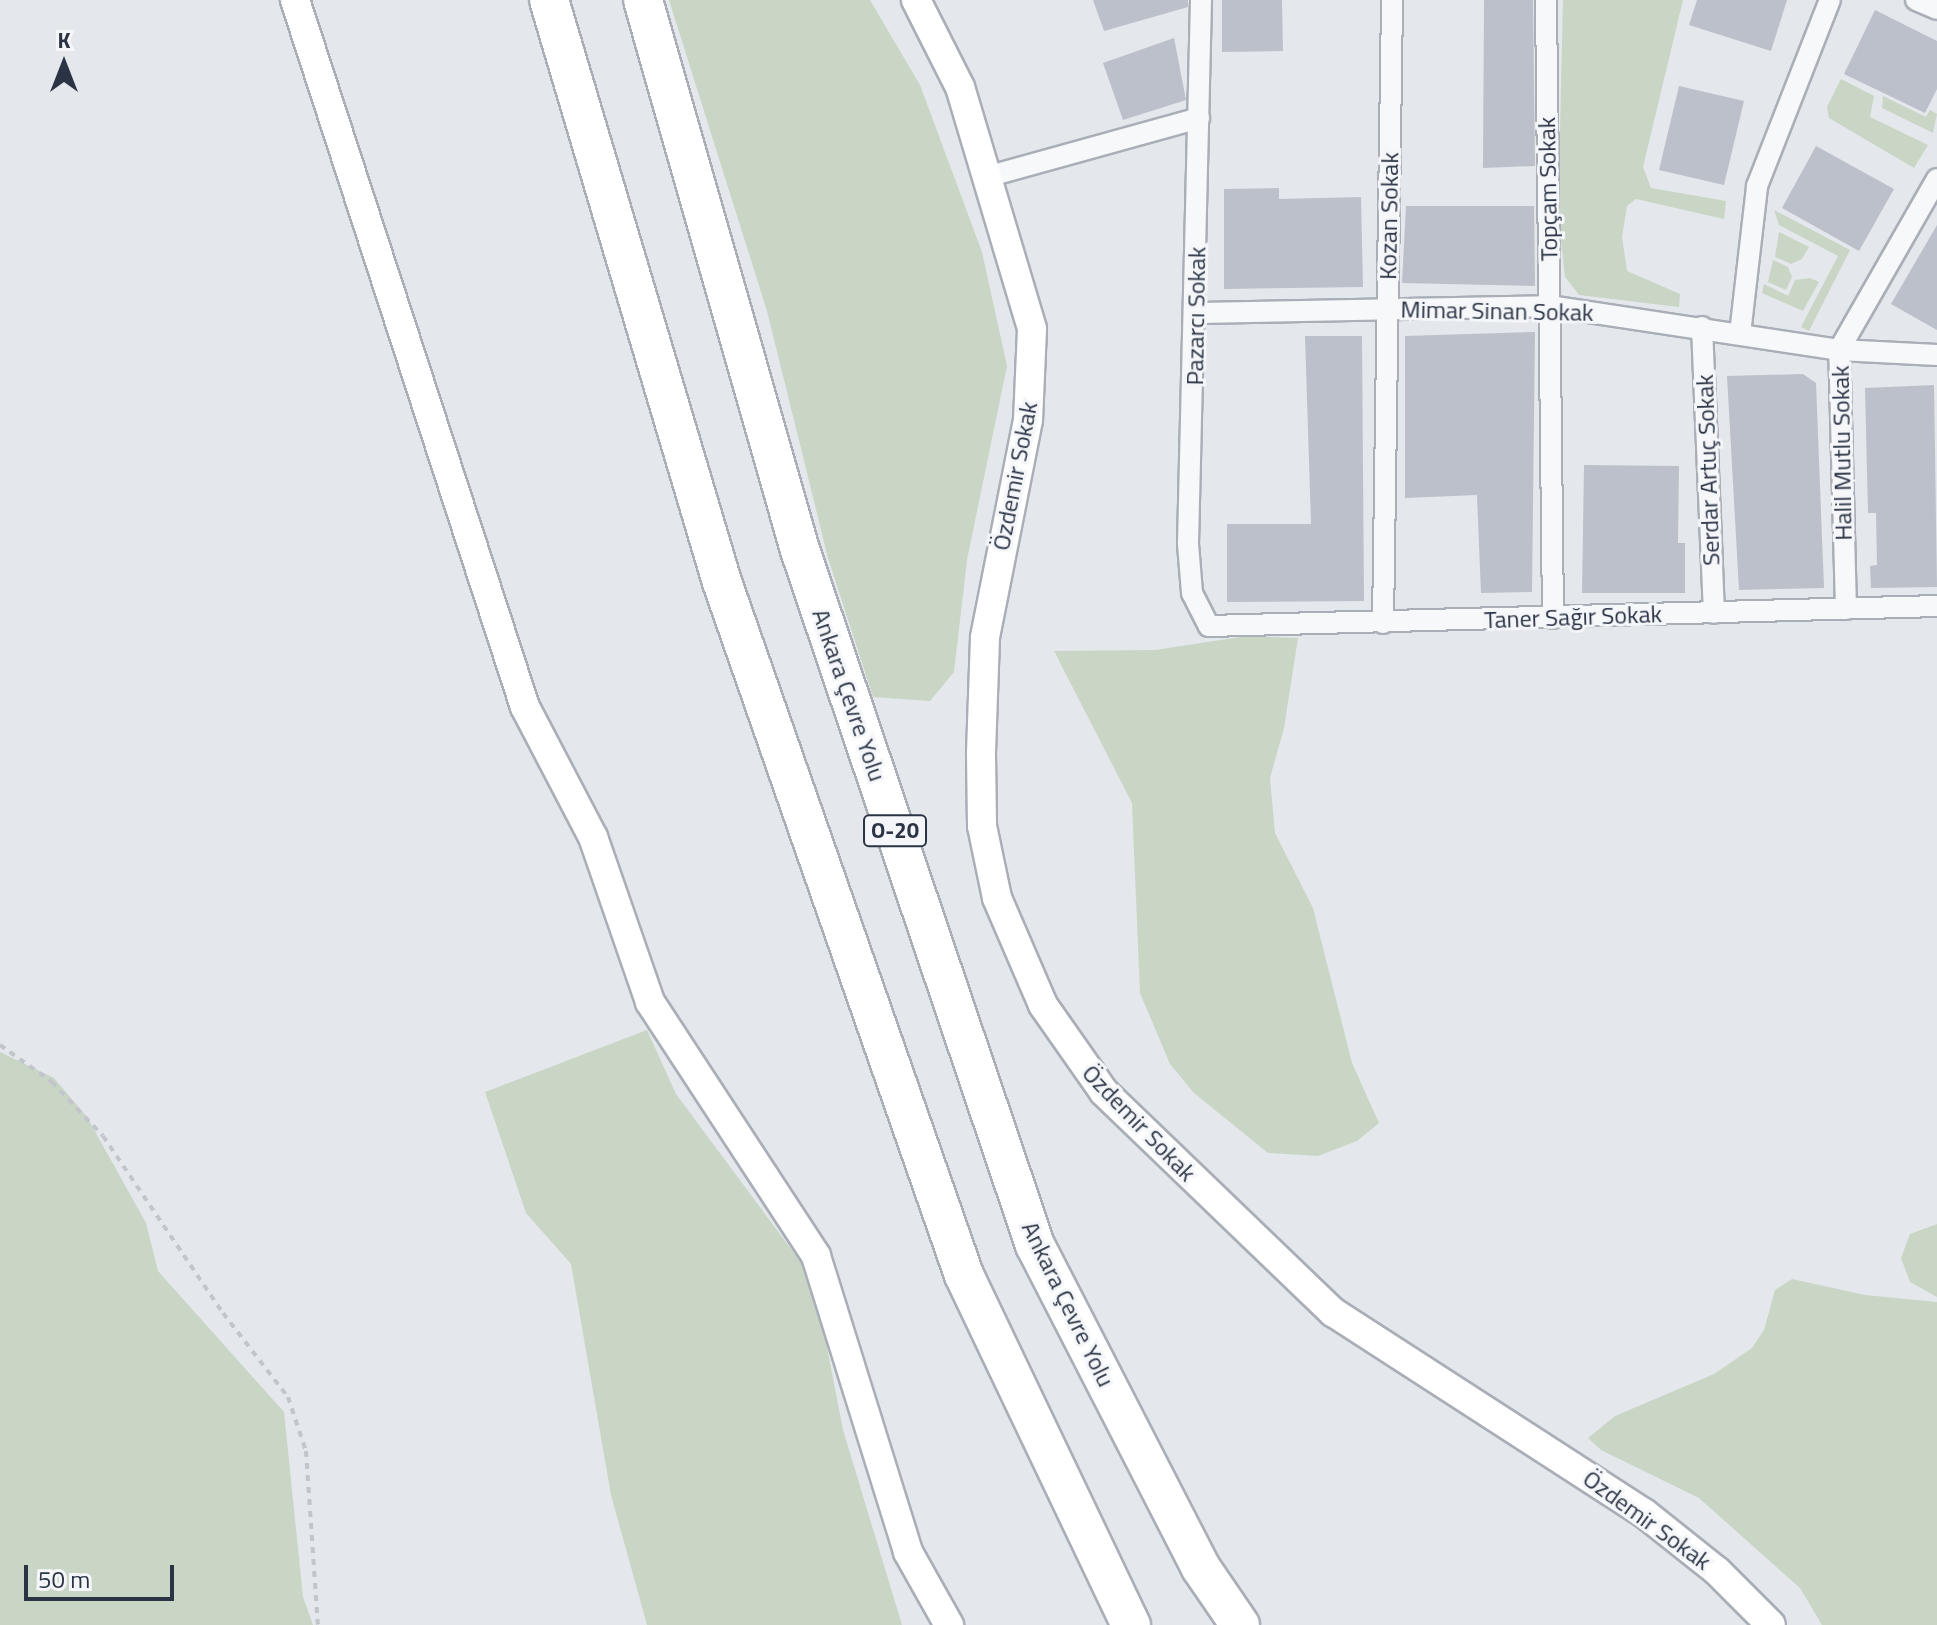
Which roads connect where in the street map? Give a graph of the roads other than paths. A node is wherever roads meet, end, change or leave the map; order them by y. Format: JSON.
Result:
{"nodes":[{"id":1,"x":295,"y":0,"type":"edge"},
{"id":2,"x":549,"y":0,"type":"edge"},
{"id":3,"x":643,"y":0,"type":"edge"},
{"id":4,"x":1201,"y":0,"type":"edge"},
{"id":5,"x":1392,"y":0,"type":"edge"},
{"id":6,"x":1546,"y":0,"type":"edge"},
{"id":7,"x":1830,"y":0,"type":"edge"},
{"id":8,"x":1916,"y":0,"type":"edge"},
{"id":9,"x":920,"y":1,"type":"edge"},
{"id":10,"x":1937,"y":9,"type":"edge"},
{"id":11,"x":1199,"y":118,"type":"junction"},
{"id":12,"x":990,"y":176,"type":"junction"},
{"id":13,"x":1937,"y":179,"type":"edge"},
{"id":14,"x":1549,"y":306,"type":"junction"},
{"id":15,"x":1388,"y":309,"type":"junction"},
{"id":16,"x":1197,"y":313,"type":"junction"},
{"id":17,"x":1702,"y":327,"type":"junction"},
{"id":18,"x":1740,"y":334,"type":"junction"},
{"id":19,"x":1839,"y":350,"type":"junction"},
{"id":20,"x":1937,"y":355,"type":"edge"},
{"id":21,"x":1937,"y":365,"type":"edge"},
{"id":22,"x":1937,"y":596,"type":"edge"},
{"id":23,"x":1937,"y":606,"type":"edge"},
{"id":24,"x":1846,"y":609,"type":"junction"},
{"id":25,"x":1714,"y":613,"type":"junction"},
{"id":26,"x":1553,"y":618,"type":"junction"},
{"id":27,"x":1383,"y":623,"type":"junction"},
{"id":28,"x":1209,"y":626,"type":"joint"},
{"id":29,"x":949,"y":1625,"type":"edge"},
{"id":30,"x":1131,"y":1625,"type":"edge"},
{"id":31,"x":1240,"y":1625,"type":"edge"},
{"id":32,"x":1771,"y":1625,"type":"edge"}],
"edges":[{"from":1,"to":29,"type":"street"},
{"from":2,"to":30,"type":"highway"},
{"from":3,"to":31,"type":"highway","name":"Ankara Çevre Yolu","number":"O-20"},
{"from":4,"to":11,"type":"street","name":"Pazarcı Sokak"},
{"from":5,"to":15,"type":"street","name":"Kozan Sokak"},
{"from":6,"to":14,"type":"street","name":"Topçam Sokak"},
{"from":7,"to":18,"type":"street"},
{"from":8,"to":10,"type":"street"},
{"from":9,"to":12,"type":"street","name":"Özdemir Sokak"},
{"from":11,"to":12,"type":"street"},
{"from":11,"to":16,"type":"street","name":"Pazarcı Sokak"},
{"from":12,"to":32,"type":"street","name":"Özdemir Sokak"},
{"from":13,"to":19,"type":"street","name":"Halil Mutlu Sokak"},
{"from":14,"to":15,"type":"street","name":"Mimar Sinan Sokak"},
{"from":14,"to":17,"type":"street","name":"Mimar Sinan Sokak"},
{"from":14,"to":26,"type":"street","name":"Topçam Sokak"},
{"from":15,"to":16,"type":"street","name":"Mimar Sinan Sokak"},
{"from":15,"to":27,"type":"street","name":"Kozan Sokak"},
{"from":16,"to":28,"type":"street","name":"Pazarcı Sokak"},
{"from":17,"to":18,"type":"street","name":"Mimar Sinan Sokak"},
{"from":17,"to":25,"type":"street","name":"Serdar Artuç Sokak"},
{"from":18,"to":19,"type":"street","name":"Mimar Sinan Sokak"},
{"from":19,"to":20,"type":"street","name":"Mimar Sinan Sokak"},
{"from":19,"to":24,"type":"street","name":"Halil Mutlu Sokak"},
{"from":21,"to":22,"type":"street"},
{"from":23,"to":24,"type":"street","name":"Taner Sağır Sokak"},
{"from":24,"to":25,"type":"street","name":"Taner Sağır Sokak"},
{"from":25,"to":26,"type":"street","name":"Taner Sağır Sokak"},
{"from":26,"to":27,"type":"street","name":"Taner Sağır Sokak"},
{"from":27,"to":28,"type":"street","name":"Taner Sağır Sokak"}]}
